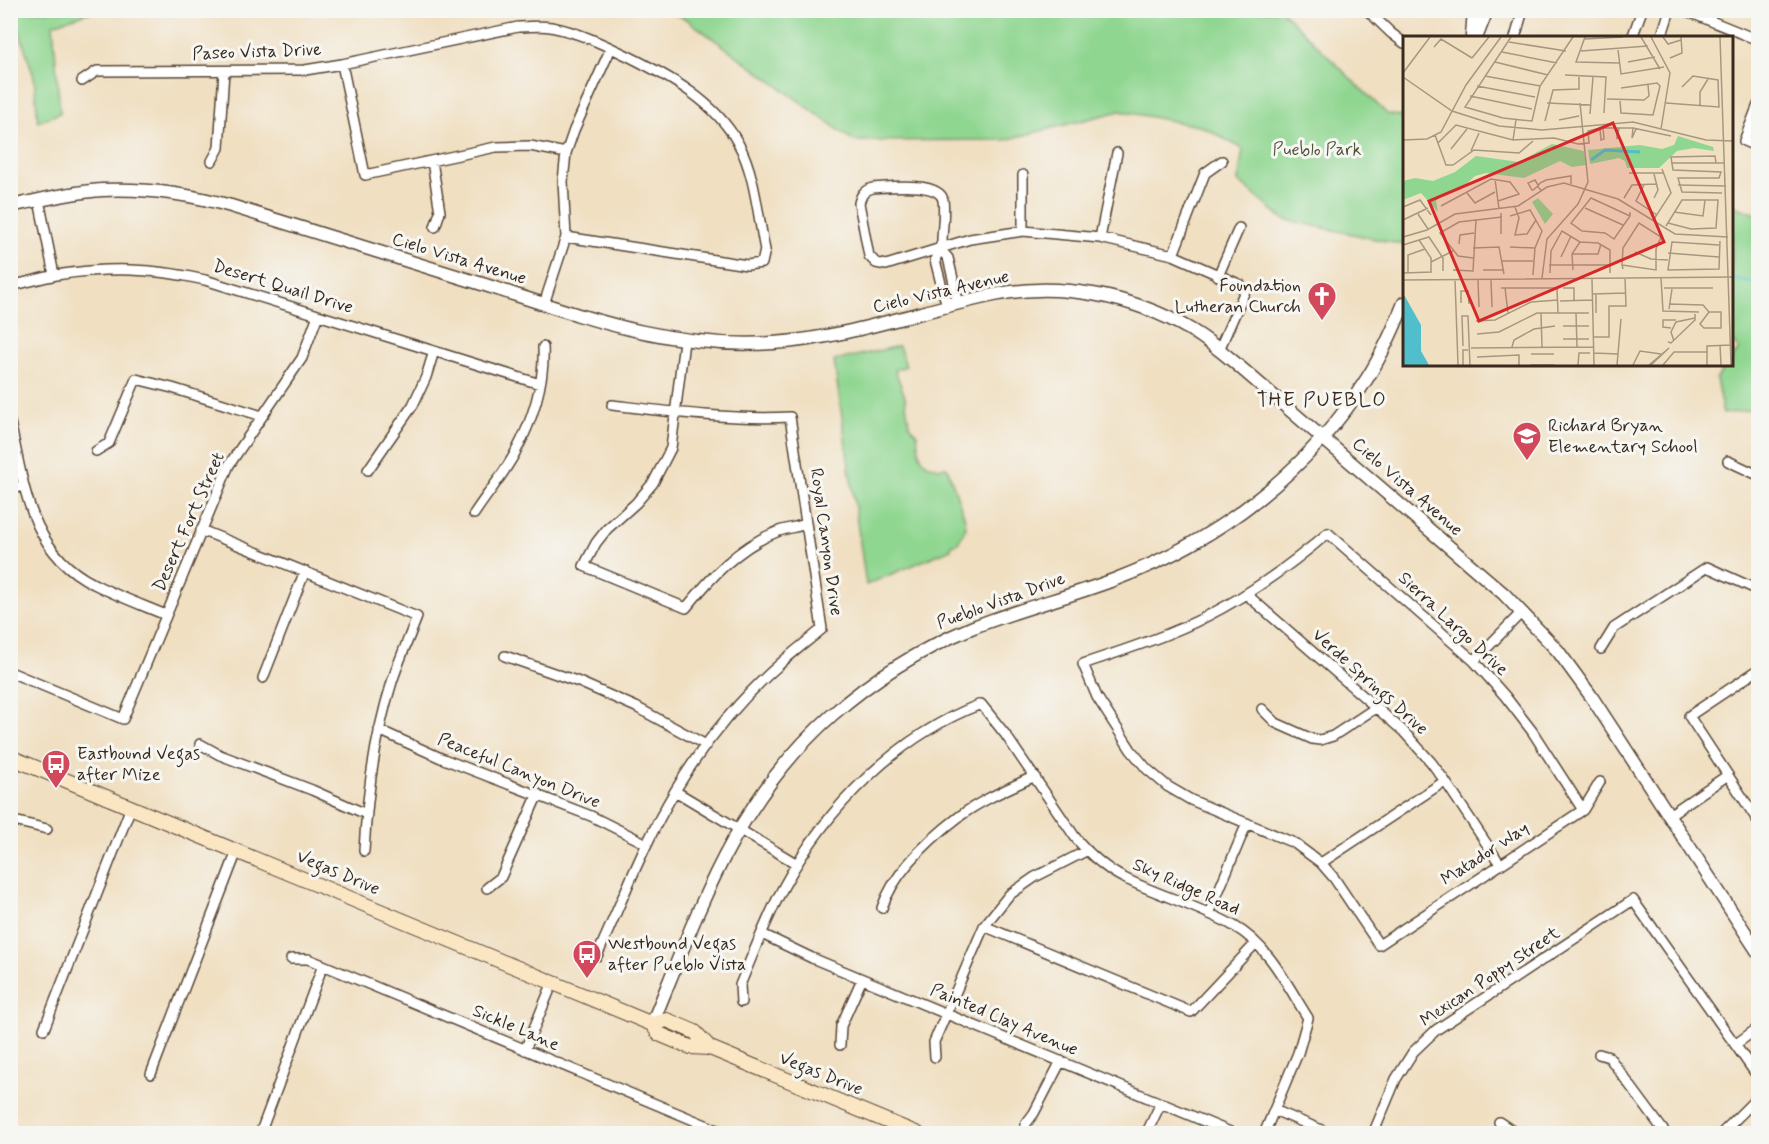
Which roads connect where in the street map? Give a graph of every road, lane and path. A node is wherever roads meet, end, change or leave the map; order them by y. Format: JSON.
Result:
{"nodes":[{"id":1,"x":1367,"y":10,"type":"edge"},
{"id":2,"x":1382,"y":10,"type":"edge"},
{"id":3,"x":1474,"y":10,"type":"edge"},
{"id":4,"x":1487,"y":10,"type":"edge"},
{"id":5,"x":1523,"y":10,"type":"edge"},
{"id":6,"x":1642,"y":10,"type":"edge"},
{"id":7,"x":1670,"y":10,"type":"edge"},
{"id":8,"x":1684,"y":10,"type":"edge"},
{"id":9,"x":1375,"y":18,"type":"junction"},
{"id":10,"x":1474,"y":36,"type":"edge"},
{"id":11,"x":1475,"y":36,"type":"edge"},
{"id":12,"x":1516,"y":36,"type":"edge"},
{"id":13,"x":1633,"y":36,"type":"edge"},
{"id":14,"x":1662,"y":36,"type":"edge"},
{"id":15,"x":1758,"y":40,"type":"edge"},
{"id":16,"x":1403,"y":42,"type":"edge"},
{"id":17,"x":611,"y":48,"type":"junction"},
{"id":18,"x":342,"y":64,"type":"junction"},
{"id":19,"x":224,"y":71,"type":"junction"},
{"id":20,"x":82,"y":81,"type":"dead end"},
{"id":21,"x":1758,"y":105,"type":"edge"},
{"id":22,"x":1758,"y":147,"type":"edge"},
{"id":23,"x":566,"y":153,"type":"junction"},
{"id":24,"x":1117,"y":153,"type":"dead end"},
{"id":25,"x":1222,"y":160,"type":"dead end"},
{"id":26,"x":212,"y":161,"type":"dead end"},
{"id":27,"x":432,"y":161,"type":"junction"},
{"id":28,"x":1023,"y":175,"type":"dead end"},
{"id":29,"x":39,"y":200,"type":"junction"},
{"id":30,"x":10,"y":206,"type":"edge"},
{"id":31,"x":435,"y":227,"type":"dead end"},
{"id":32,"x":1239,"y":228,"type":"dead end"},
{"id":33,"x":1023,"y":231,"type":"junction"},
{"id":34,"x":566,"y":237,"type":"junction"},
{"id":35,"x":1100,"y":238,"type":"junction"},
{"id":36,"x":940,"y":249,"type":"junction"},
{"id":37,"x":1173,"y":255,"type":"junction"},
{"id":38,"x":54,"y":275,"type":"junction"},
{"id":39,"x":952,"y":276,"type":"junction"},
{"id":40,"x":1218,"y":276,"type":"junction"},
{"id":41,"x":940,"y":279,"type":"junction"},
{"id":42,"x":10,"y":286,"type":"edge"},
{"id":43,"x":544,"y":304,"type":"junction"},
{"id":44,"x":954,"y":305,"type":"junction"},
{"id":45,"x":1403,"y":305,"type":"edge"},
{"id":46,"x":318,"y":315,"type":"junction"},
{"id":47,"x":684,"y":341,"type":"junction"},
{"id":48,"x":543,"y":347,"type":"dead end"},
{"id":49,"x":1219,"y":350,"type":"junction"},
{"id":50,"x":434,"y":351,"type":"junction"},
{"id":51,"x":540,"y":384,"type":"junction"},
{"id":52,"x":612,"y":405,"type":"dead end"},
{"id":53,"x":676,"y":413,"type":"junction"},
{"id":54,"x":262,"y":416,"type":"junction"},
{"id":55,"x":10,"y":422,"type":"edge"},
{"id":56,"x":1322,"y":438,"type":"junction"},
{"id":57,"x":96,"y":451,"type":"dead end"},
{"id":58,"x":1728,"y":461,"type":"dead end"},
{"id":59,"x":368,"y":470,"type":"dead end"},
{"id":60,"x":1758,"y":475,"type":"edge"},
{"id":61,"x":24,"y":486,"type":"junction"},
{"id":62,"x":10,"y":489,"type":"edge"},
{"id":63,"x":474,"y":514,"type":"dead end"},
{"id":64,"x":806,"y":524,"type":"junction"},
{"id":65,"x":201,"y":530,"type":"junction"},
{"id":66,"x":305,"y":571,"type":"junction"},
{"id":67,"x":1758,"y":590,"type":"edge"},
{"id":68,"x":1246,"y":594,"type":"junction"},
{"id":69,"x":1522,"y":612,"type":"junction"},
{"id":70,"x":166,"y":615,"type":"junction"},
{"id":71,"x":1601,"y":649,"type":"dead end"},
{"id":72,"x":505,"y":656,"type":"dead end"},
{"id":73,"x":1474,"y":661,"type":"junction"},
{"id":74,"x":1758,"y":670,"type":"edge"},
{"id":75,"x":10,"y":672,"type":"edge"},
{"id":76,"x":263,"y":678,"type":"dead end"},
{"id":77,"x":1377,"y":707,"type":"junction"},
{"id":78,"x":1262,"y":709,"type":"dead end"},
{"id":79,"x":379,"y":730,"type":"junction"},
{"id":80,"x":200,"y":744,"type":"dead end"},
{"id":81,"x":706,"y":745,"type":"junction"},
{"id":82,"x":14,"y":758,"type":"edge"},
{"id":83,"x":1728,"y":775,"type":"junction"},
{"id":84,"x":1035,"y":776,"type":"junction"},
{"id":85,"x":10,"y":778,"type":"edge"},
{"id":86,"x":1445,"y":782,"type":"junction"},
{"id":87,"x":1600,"y":782,"type":"dead end"},
{"id":88,"x":675,"y":791,"type":"junction"},
{"id":89,"x":538,"y":794,"type":"junction"},
{"id":90,"x":131,"y":807,"type":"junction"},
{"id":91,"x":1583,"y":810,"type":"junction"},
{"id":92,"x":366,"y":814,"type":"junction"},
{"id":93,"x":1669,"y":815,"type":"junction"},
{"id":94,"x":10,"y":820,"type":"edge"},
{"id":95,"x":1758,"y":821,"type":"edge"},
{"id":96,"x":1247,"y":823,"type":"junction"},
{"id":97,"x":46,"y":829,"type":"dead end"},
{"id":98,"x":738,"y":829,"type":"junction"},
{"id":99,"x":647,"y":844,"type":"junction"},
{"id":100,"x":237,"y":851,"type":"junction"},
{"id":101,"x":364,"y":851,"type":"dead end"},
{"id":102,"x":1086,"y":851,"type":"junction"},
{"id":103,"x":1321,"y":863,"type":"junction"},
{"id":104,"x":797,"y":864,"type":"junction"},
{"id":105,"x":1500,"y":864,"type":"junction"},
{"id":106,"x":487,"y":888,"type":"dead end"},
{"id":107,"x":882,"y":908,"type":"dead end"},
{"id":108,"x":1209,"y":914,"type":"junction"},
{"id":109,"x":984,"y":926,"type":"junction"},
{"id":110,"x":762,"y":934,"type":"junction"},
{"id":111,"x":1256,"y":943,"type":"junction"},
{"id":112,"x":1758,"y":952,"type":"edge"},
{"id":113,"x":597,"y":956,"type":"dead end"},
{"id":114,"x":291,"y":959,"type":"dead end"},
{"id":115,"x":323,"y":965,"type":"junction"},
{"id":116,"x":862,"y":979,"type":"junction"},
{"id":117,"x":553,"y":982,"type":"junction"},
{"id":118,"x":741,"y":1002,"type":"dead end"},
{"id":119,"x":946,"y":1013,"type":"junction"},
{"id":120,"x":652,"y":1024,"type":"junction"},
{"id":121,"x":1758,"y":1028,"type":"edge"},
{"id":122,"x":44,"y":1029,"type":"dead end"},
{"id":123,"x":1736,"y":1044,"type":"junction"},
{"id":124,"x":840,"y":1045,"type":"dead end"},
{"id":125,"x":525,"y":1050,"type":"junction"},
{"id":126,"x":1599,"y":1054,"type":"dead end"},
{"id":127,"x":935,"y":1057,"type":"dead end"},
{"id":128,"x":1061,"y":1061,"type":"junction"},
{"id":129,"x":151,"y":1074,"type":"dead end"},
{"id":130,"x":1758,"y":1077,"type":"edge"},
{"id":131,"x":1758,"y":1097,"type":"edge"},
{"id":132,"x":1161,"y":1103,"type":"junction"},
{"id":133,"x":1274,"y":1110,"type":"junction"},
{"id":134,"x":1499,"y":1122,"type":"dead end"},
{"id":135,"x":1024,"y":1125,"type":"dead end"},
{"id":136,"x":260,"y":1134,"type":"edge"},
{"id":137,"x":727,"y":1134,"type":"edge"},
{"id":138,"x":918,"y":1134,"type":"edge"},
{"id":139,"x":1146,"y":1134,"type":"edge"},
{"id":140,"x":1235,"y":1134,"type":"edge"},
{"id":141,"x":1264,"y":1134,"type":"edge"},
{"id":142,"x":1331,"y":1134,"type":"edge"},
{"id":143,"x":1373,"y":1134,"type":"edge"},
{"id":144,"x":1517,"y":1134,"type":"edge"},
{"id":145,"x":1666,"y":1134,"type":"edge"},
{"id":146,"x":1721,"y":1134,"type":"edge"}],
"edges":[{"from":1,"to":9,"type":"street"},
{"from":2,"to":9,"type":"street"},
{"from":3,"to":10,"type":"street"},
{"from":4,"to":11,"type":"street"},
{"from":5,"to":12,"type":"street"},
{"from":6,"to":13,"type":"street"},
{"from":7,"to":14,"type":"street"},
{"from":8,"to":15,"type":"street"},
{"from":9,"to":16,"type":"street"},
{"from":17,"to":18,"type":"street","name":"Paseo Vista Drive"},
{"from":17,"to":23,"type":"street"},
{"from":17,"to":34,"type":"street","name":"Paseo Vista Drive"},
{"from":18,"to":19,"type":"street","name":"Paseo Vista Drive"},
{"from":18,"to":27,"type":"street"},
{"from":19,"to":20,"type":"street","name":"Paseo Vista Drive"},
{"from":19,"to":26,"type":"street"},
{"from":21,"to":22,"type":"street"},
{"from":23,"to":27,"type":"street"},
{"from":23,"to":34,"type":"street"},
{"from":24,"to":35,"type":"street"},
{"from":25,"to":37,"type":"street"},
{"from":27,"to":31,"type":"street"},
{"from":28,"to":33,"type":"street"},
{"from":29,"to":30,"type":"street","name":"Cielo Vista Avenue"},
{"from":29,"to":38,"type":"street"},
{"from":29,"to":43,"type":"street","name":"Cielo Vista Avenue"},
{"from":32,"to":40,"type":"street"},
{"from":33,"to":35,"type":"street"},
{"from":33,"to":36,"type":"street"},
{"from":34,"to":43,"type":"street"},
{"from":35,"to":37,"type":"street"},
{"from":36,"to":36,"type":"street"},
{"from":36,"to":39,"type":"street"},
{"from":36,"to":41,"type":"street"},
{"from":37,"to":40,"type":"street"},
{"from":38,"to":42,"type":"street","name":"Desert Quail Drive"},
{"from":38,"to":46,"type":"street","name":"Desert Quail Drive"},
{"from":39,"to":41,"type":"street"},
{"from":39,"to":44,"type":"street"},
{"from":40,"to":49,"type":"street"},
{"from":41,"to":44,"type":"street"},
{"from":43,"to":47,"type":"street","name":"Cielo Vista Avenue"},
{"from":44,"to":47,"type":"street","name":"Cielo Vista Avenue"},
{"from":44,"to":49,"type":"street","name":"Cielo Vista Avenue"},
{"from":45,"to":56,"type":"street","name":"Pueblo Vista Drive"},
{"from":46,"to":50,"type":"street","name":"Desert Quail Drive"},
{"from":46,"to":54,"type":"street","name":"Desert Fort Street"},
{"from":47,"to":53,"type":"street"},
{"from":48,"to":51,"type":"street"},
{"from":49,"to":56,"type":"street","name":"Cielo Vista Avenue"},
{"from":50,"to":51,"type":"street","name":"Desert Quail Drive"},
{"from":50,"to":59,"type":"street"},
{"from":51,"to":63,"type":"street"},
{"from":52,"to":53,"type":"street"},
{"from":53,"to":64,"type":"street","name":"Royal Canyon Drive"},
{"from":53,"to":64,"type":"street"},
{"from":54,"to":57,"type":"street"},
{"from":54,"to":65,"type":"street","name":"Desert Fort Street"},
{"from":55,"to":61,"type":"street"},
{"from":56,"to":69,"type":"street","name":"Cielo Vista Avenue"},
{"from":56,"to":98,"type":"street","name":"Pueblo Vista Drive"},
{"from":58,"to":60,"type":"street"},
{"from":61,"to":62,"type":"street"},
{"from":61,"to":70,"type":"street"},
{"from":64,"to":81,"type":"street","name":"Royal Canyon Drive"},
{"from":65,"to":66,"type":"street"},
{"from":65,"to":70,"type":"street","name":"Desert Fort Street"},
{"from":66,"to":76,"type":"street"},
{"from":66,"to":79,"type":"street"},
{"from":67,"to":71,"type":"street"},
{"from":68,"to":73,"type":"street","name":"Sierra Largo Drive"},
{"from":68,"to":77,"type":"street","name":"Verde Springs Drive"},
{"from":68,"to":96,"type":"street"},
{"from":69,"to":73,"type":"street"},
{"from":69,"to":93,"type":"street","name":"Cielo Vista Avenue"},
{"from":70,"to":75,"type":"street","name":"Desert Fort Street"},
{"from":72,"to":81,"type":"street"},
{"from":73,"to":91,"type":"street","name":"Sierra Largo Drive"},
{"from":74,"to":83,"type":"street"},
{"from":77,"to":78,"type":"street"},
{"from":77,"to":86,"type":"street","name":"Verde Springs Drive"},
{"from":79,"to":89,"type":"street","name":"Peaceful Canyon Drive"},
{"from":79,"to":92,"type":"street"},
{"from":80,"to":92,"type":"street"},
{"from":81,"to":88,"type":"street","name":"Royal Canyon Drive"},
{"from":82,"to":85,"type":"street"},
{"from":82,"to":90,"type":"main road","name":"Vegas Drive"},
{"from":83,"to":93,"type":"street"},
{"from":83,"to":95,"type":"street"},
{"from":84,"to":102,"type":"street","name":"Sky Ridge Road"},
{"from":84,"to":104,"type":"street","name":"Sky Ridge Road"},
{"from":84,"to":107,"type":"street"},
{"from":86,"to":103,"type":"street"},
{"from":86,"to":105,"type":"street","name":"Verde Springs Drive"},
{"from":87,"to":91,"type":"street","name":"Matador Way"},
{"from":88,"to":98,"type":"street"},
{"from":88,"to":99,"type":"street","name":"Royal Canyon Drive"},
{"from":89,"to":99,"type":"street","name":"Peaceful Canyon Drive"},
{"from":89,"to":106,"type":"street"},
{"from":90,"to":100,"type":"main road","name":"Vegas Drive"},
{"from":90,"to":122,"type":"street"},
{"from":91,"to":105,"type":"street","name":"Matador Way"},
{"from":92,"to":101,"type":"street"},
{"from":93,"to":112,"type":"street","name":"Cielo Vista Avenue"},
{"from":94,"to":97,"type":"street"},
{"from":96,"to":103,"type":"street"},
{"from":96,"to":108,"type":"street"},
{"from":98,"to":104,"type":"street"},
{"from":98,"to":120,"type":"street","name":"Pueblo Vista Drive"},
{"from":99,"to":113,"type":"street","name":"Royal Canyon Drive"},
{"from":100,"to":117,"type":"main road","name":"Vegas Drive"},
{"from":100,"to":129,"type":"street"},
{"from":102,"to":108,"type":"street","name":"Sky Ridge Road"},
{"from":102,"to":109,"type":"street"},
{"from":103,"to":105,"type":"street","name":"Matador Way"},
{"from":104,"to":110,"type":"street"},
{"from":108,"to":111,"type":"street","name":"Sky Ridge Road"},
{"from":109,"to":111,"type":"street"},
{"from":109,"to":119,"type":"street"},
{"from":110,"to":116,"type":"street","name":"Painted Clay Avenue"},
{"from":110,"to":118,"type":"street"},
{"from":111,"to":133,"type":"street","name":"Sky Ridge Road"},
{"from":114,"to":115,"type":"street","name":"Sickle Lane"},
{"from":115,"to":125,"type":"street","name":"Sickle Lane"},
{"from":115,"to":136,"type":"street"},
{"from":116,"to":119,"type":"street","name":"Painted Clay Avenue"},
{"from":116,"to":124,"type":"street"},
{"from":117,"to":120,"type":"main road","name":"Vegas Drive"},
{"from":117,"to":125,"type":"street"},
{"from":119,"to":127,"type":"street"},
{"from":119,"to":128,"type":"street","name":"Painted Clay Avenue"},
{"from":120,"to":138,"type":"main road","name":"Vegas Drive"},
{"from":121,"to":123,"type":"street"},
{"from":123,"to":130,"type":"street"},
{"from":123,"to":143,"type":"street","name":"Mexican Poppy Street"},
{"from":125,"to":137,"type":"street","name":"Sickle Lane"},
{"from":126,"to":145,"type":"street"},
{"from":128,"to":132,"type":"street","name":"Painted Clay Avenue"},
{"from":128,"to":135,"type":"street"},
{"from":131,"to":146,"type":"street"},
{"from":132,"to":139,"type":"street"},
{"from":132,"to":140,"type":"street","name":"Painted Clay Avenue"},
{"from":133,"to":141,"type":"street"},
{"from":133,"to":142,"type":"street"},
{"from":134,"to":144,"type":"street"}]}
